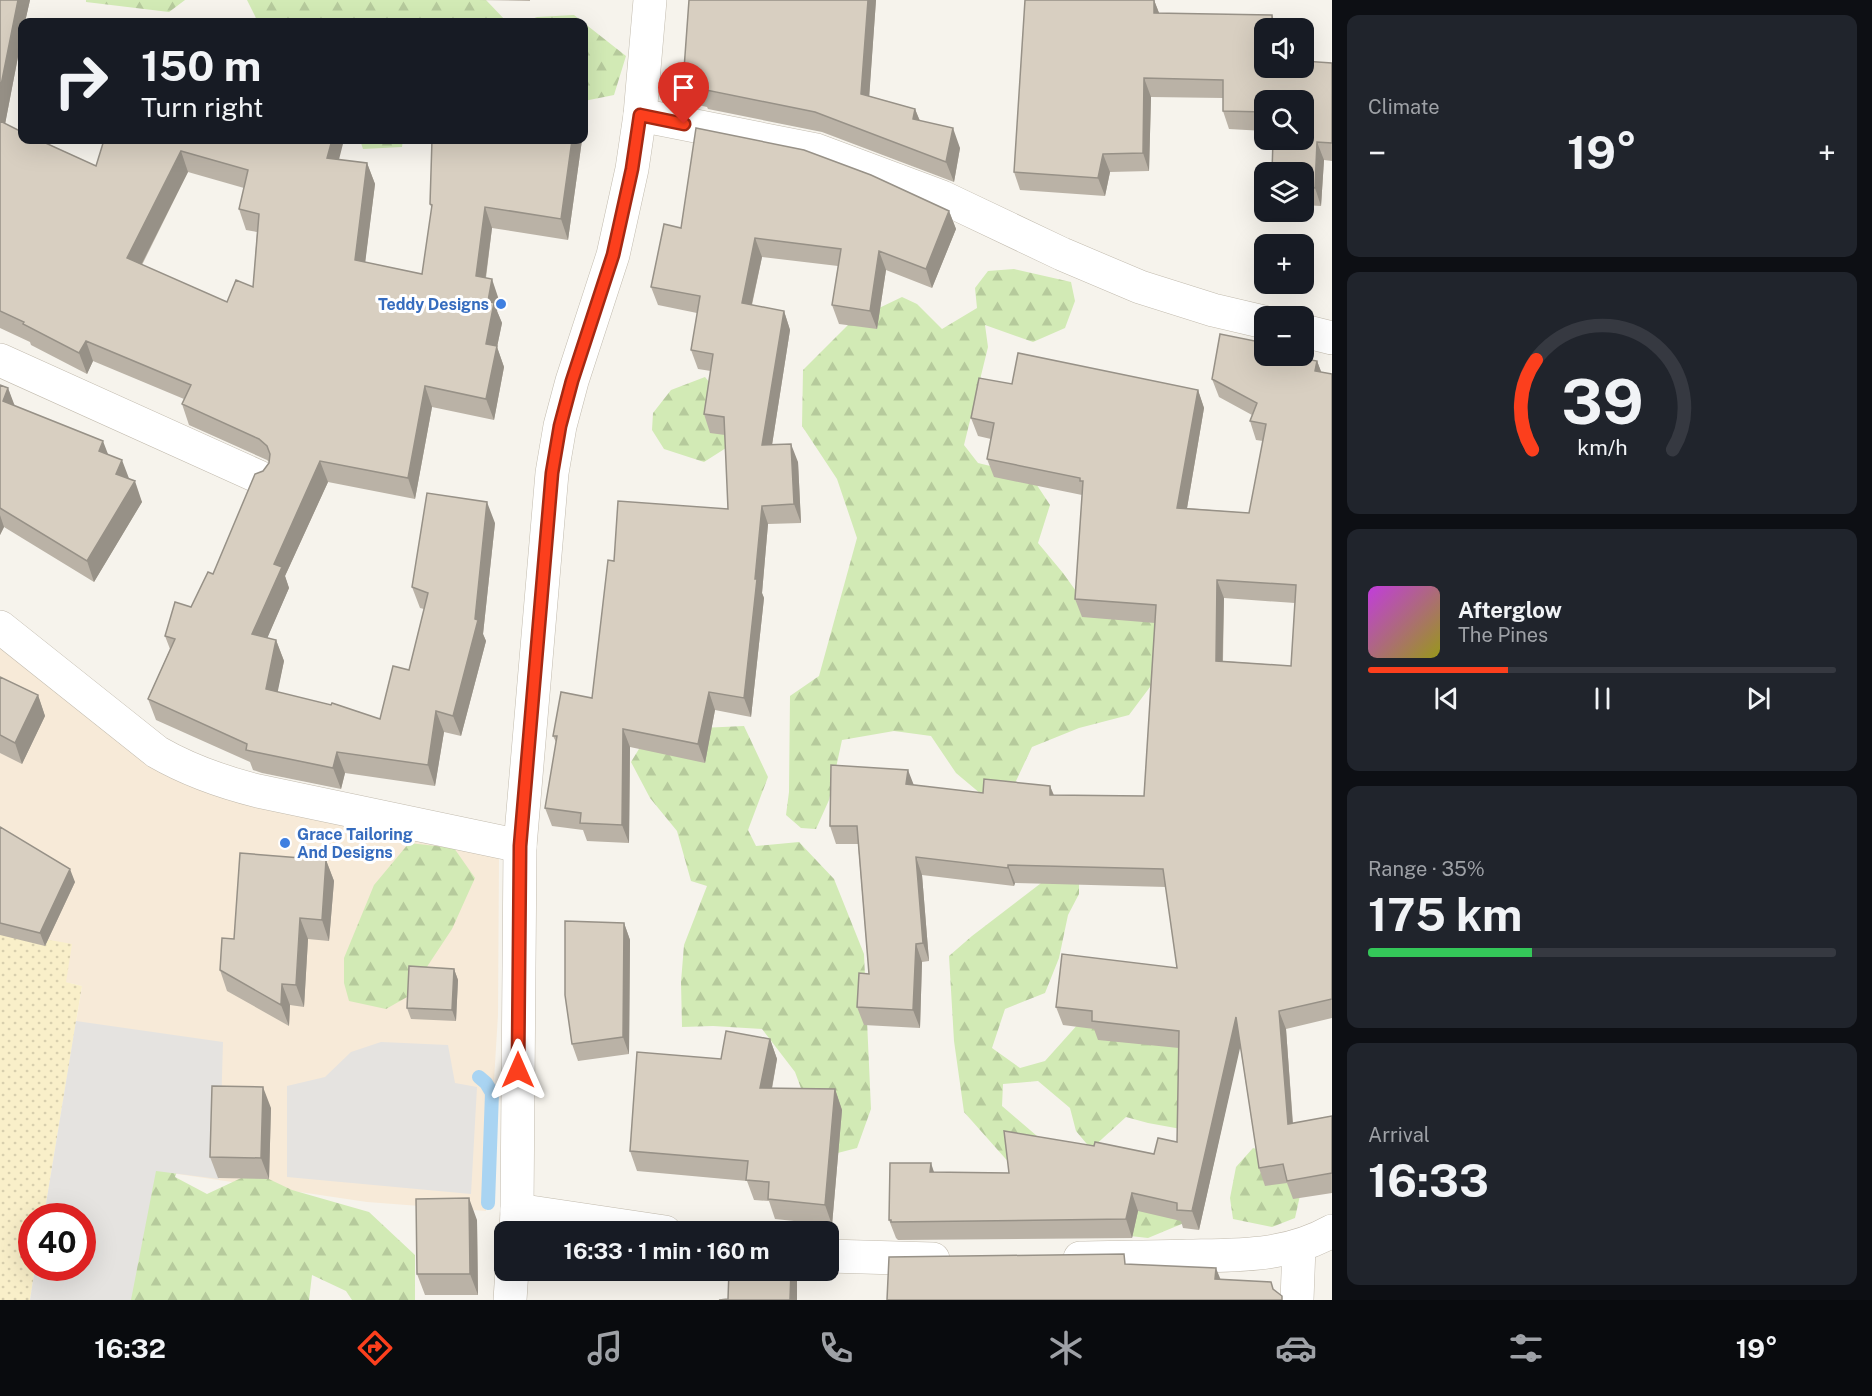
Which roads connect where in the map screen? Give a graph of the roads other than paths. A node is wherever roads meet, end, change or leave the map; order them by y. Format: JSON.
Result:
{"nodes":[{"id":1,"x":650,"y":0,"type":"edge"},
{"id":2,"x":640,"y":115,"type":"junction"},
{"id":3,"x":1254,"y":320,"type":"edge"},
{"id":4,"x":1314,"y":334,"type":"edge"},
{"id":5,"x":1332,"y":338,"type":"edge"},
{"id":6,"x":0,"y":360,"type":"edge"},
{"id":7,"x":259,"y":477,"type":"edge"},
{"id":8,"x":0,"y":627,"type":"edge"},
{"id":9,"x":520,"y":846,"type":"junction"},
{"id":10,"x":516,"y":1221,"type":"edge"},
{"id":11,"x":1332,"y":1231,"type":"edge"},
{"id":12,"x":1299,"y":1247,"type":"junction"},
{"id":13,"x":839,"y":1256,"type":"edge"},
{"id":14,"x":963,"y":1258,"type":"edge"},
{"id":15,"x":1046,"y":1258,"type":"edge"},
{"id":16,"x":511,"y":1281,"type":"edge"},
{"id":17,"x":510,"y":1300,"type":"edge"},
{"id":18,"x":1297,"y":1300,"type":"edge"}],
"edges":[{"from":1,"to":2,"type":"street"},
{"from":2,"to":3,"type":"street"},
{"from":2,"to":9,"type":"street"},
{"from":4,"to":5,"type":"street"},
{"from":6,"to":7,"type":"street"},
{"from":8,"to":9,"type":"street"},
{"from":9,"to":10,"type":"street"},
{"from":11,"to":12,"type":"street"},
{"from":12,"to":15,"type":"street"},
{"from":12,"to":18,"type":"street"},
{"from":13,"to":14,"type":"street"},
{"from":16,"to":17,"type":"street"}]}
